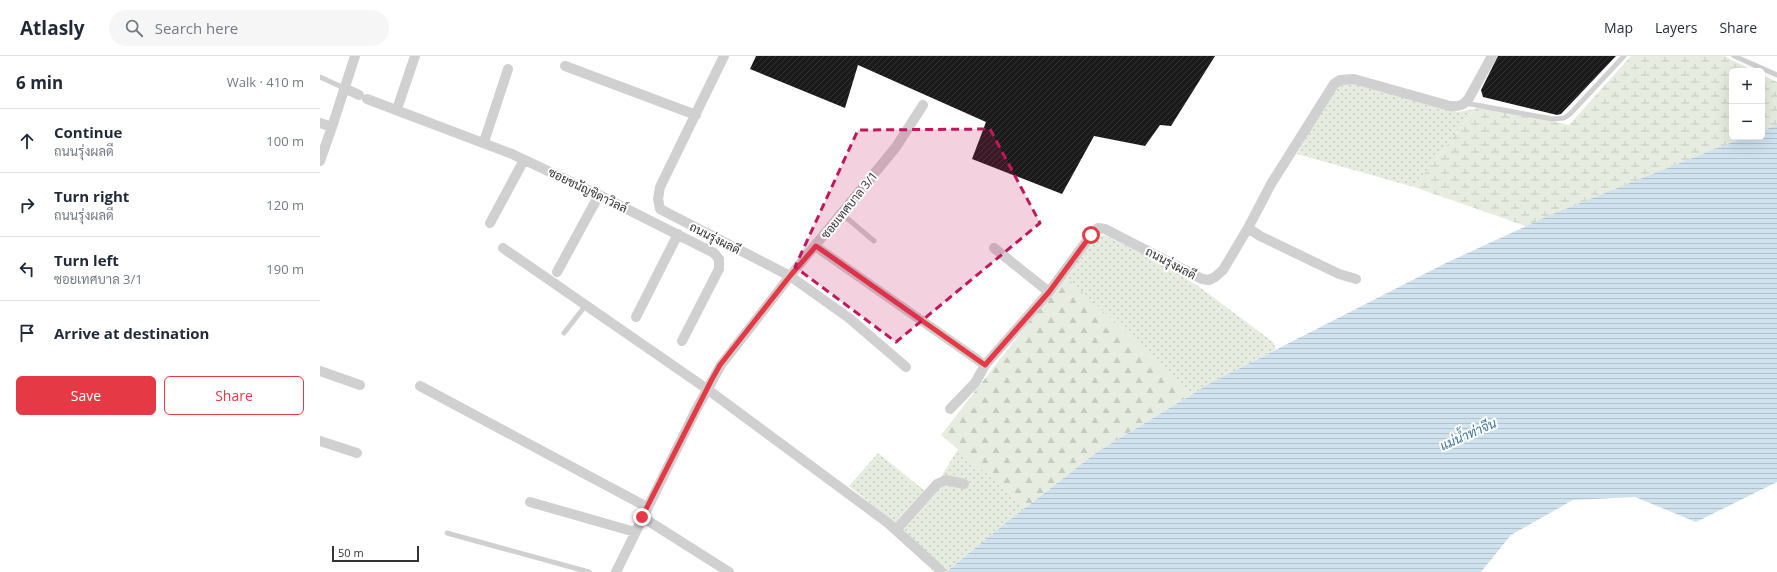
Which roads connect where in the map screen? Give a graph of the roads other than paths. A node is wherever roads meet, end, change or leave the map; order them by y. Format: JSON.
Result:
{"nodes":[{"id":1,"x":355,"y":56,"type":"edge"},
{"id":2,"x":415,"y":56,"type":"edge"},
{"id":3,"x":724,"y":56,"type":"edge"},
{"id":4,"x":1492,"y":56,"type":"edge"},
{"id":5,"x":1624,"y":56,"type":"edge"},
{"id":6,"x":1734,"y":56,"type":"edge"},
{"id":7,"x":565,"y":66,"type":"dead end"},
{"id":8,"x":508,"y":69,"type":"dead end"},
{"id":9,"x":1777,"y":75,"type":"edge"},
{"id":10,"x":320,"y":77,"type":"edge"},
{"id":11,"x":344,"y":88,"type":"junction"},
{"id":12,"x":1465,"y":103,"type":"junction"},
{"id":13,"x":923,"y":105,"type":"dead end"},
{"id":14,"x":397,"y":109,"type":"junction"},
{"id":15,"x":696,"y":115,"type":"junction"},
{"id":16,"x":320,"y":123,"type":"edge"},
{"id":17,"x":332,"y":127,"type":"junction"},
{"id":18,"x":484,"y":142,"type":"junction"},
{"id":19,"x":524,"y":160,"type":"junction"},
{"id":20,"x":320,"y":161,"type":"edge"},
{"id":21,"x":599,"y":195,"type":"junction"},
{"id":22,"x":842,"y":214,"type":"junction"},
{"id":23,"x":490,"y":223,"type":"dead end"},
{"id":24,"x":1248,"y":228,"type":"junction"},
{"id":25,"x":678,"y":234,"type":"junction"},
{"id":26,"x":874,"y":241,"type":"dead end"},
{"id":27,"x":816,"y":246,"type":"junction"},
{"id":28,"x":503,"y":248,"type":"dead end"},
{"id":29,"x":994,"y":248,"type":"dead end"},
{"id":30,"x":557,"y":272,"type":"dead end"},
{"id":31,"x":790,"y":276,"type":"junction"},
{"id":32,"x":1356,"y":279,"type":"dead end"},
{"id":33,"x":1049,"y":292,"type":"junction"},
{"id":34,"x":586,"y":305,"type":"junction"},
{"id":35,"x":636,"y":317,"type":"dead end"},
{"id":36,"x":564,"y":333,"type":"dead end"},
{"id":37,"x":682,"y":342,"type":"dead end"},
{"id":38,"x":985,"y":365,"type":"junction"},
{"id":39,"x":906,"y":367,"type":"dead end"},
{"id":40,"x":320,"y":371,"type":"edge"},
{"id":41,"x":360,"y":385,"type":"dead end"},
{"id":42,"x":420,"y":386,"type":"dead end"},
{"id":43,"x":707,"y":389,"type":"junction"},
{"id":44,"x":950,"y":409,"type":"dead end"},
{"id":45,"x":320,"y":441,"type":"edge"},
{"id":46,"x":357,"y":453,"type":"dead end"},
{"id":47,"x":964,"y":484,"type":"dead end"},
{"id":48,"x":530,"y":502,"type":"dead end"},
{"id":49,"x":647,"y":506,"type":"junction"},
{"id":50,"x":642,"y":517,"type":"junction"},
{"id":51,"x":896,"y":530,"type":"junction"},
{"id":52,"x":635,"y":532,"type":"junction"},
{"id":53,"x":447,"y":533,"type":"dead end"},
{"id":54,"x":940,"y":570,"type":"dead end"},
{"id":55,"x":588,"y":572,"type":"edge"},
{"id":56,"x":616,"y":572,"type":"edge"},
{"id":57,"x":729,"y":572,"type":"edge"}],
"edges":[{"from":1,"to":11,"type":"street"},
{"from":2,"to":14,"type":"street"},
{"from":3,"to":15,"type":"street","name":"ถนนรุ่งผลดี"},
{"from":4,"to":12,"type":"street"},
{"from":5,"to":12,"type":"lane"},
{"from":6,"to":9,"type":"lane"},
{"from":7,"to":15,"type":"street"},
{"from":8,"to":18,"type":"street"},
{"from":10,"to":11,"type":"lane"},
{"from":11,"to":14,"type":"street","name":"ซอยชนัญชิดาวิลล์"},
{"from":11,"to":17,"type":"street"},
{"from":12,"to":24,"type":"street","name":"ถนนรุ่งผลดี"},
{"from":13,"to":22,"type":"street","name":"ซอยเทศบาล 3/1"},
{"from":14,"to":18,"type":"street","name":"ซอยชนัญชิดาวิลล์"},
{"from":15,"to":31,"type":"street","name":"ถนนรุ่งผลดี"},
{"from":16,"to":17,"type":"street"},
{"from":17,"to":20,"type":"street"},
{"from":18,"to":19,"type":"street","name":"ซอยชนัญชิดาวิลล์"},
{"from":19,"to":21,"type":"street","name":"ซอยชนัญชิดาวิลล์"},
{"from":19,"to":23,"type":"street"},
{"from":21,"to":25,"type":"street","name":"ซอยชนัญชิดาวิลล์"},
{"from":21,"to":30,"type":"street"},
{"from":22,"to":26,"type":"lane"},
{"from":22,"to":27,"type":"street","name":"ซอยเทศบาล 3/1"},
{"from":24,"to":32,"type":"street"},
{"from":24,"to":33,"type":"street","name":"ถนนรุ่งผลดี"},
{"from":25,"to":35,"type":"street"},
{"from":25,"to":37,"type":"street","name":"ซอยชนัญชิดาวิลล์"},
{"from":27,"to":31,"type":"street","name":"ซอยเทศบาล 3/1"},
{"from":27,"to":38,"type":"street"},
{"from":28,"to":34,"type":"street"},
{"from":29,"to":33,"type":"street"},
{"from":31,"to":39,"type":"street","name":"ถนนรุ่งผลดี"},
{"from":31,"to":43,"type":"street","name":"ซอยเทศบาล 3/1"},
{"from":33,"to":38,"type":"street","name":"ถนนรุ่งผลดี"},
{"from":34,"to":36,"type":"lane"},
{"from":34,"to":43,"type":"street"},
{"from":38,"to":44,"type":"street","name":"ถนนรุ่งผลดี"},
{"from":40,"to":41,"type":"street"},
{"from":42,"to":49,"type":"street"},
{"from":43,"to":49,"type":"street","name":"ซอยเทศบาล 3/1"},
{"from":43,"to":51,"type":"street"},
{"from":45,"to":46,"type":"street"},
{"from":47,"to":51,"type":"street"},
{"from":48,"to":52,"type":"street"},
{"from":49,"to":50,"type":"street","name":"ซอยเทศบาล 3/1"},
{"from":50,"to":52,"type":"street","name":"ซอยเทศบาล 3/1"},
{"from":50,"to":57,"type":"street"},
{"from":51,"to":54,"type":"street"},
{"from":52,"to":56,"type":"street","name":"ซอยเทศบาล 3/1"},
{"from":53,"to":55,"type":"lane"}]}
